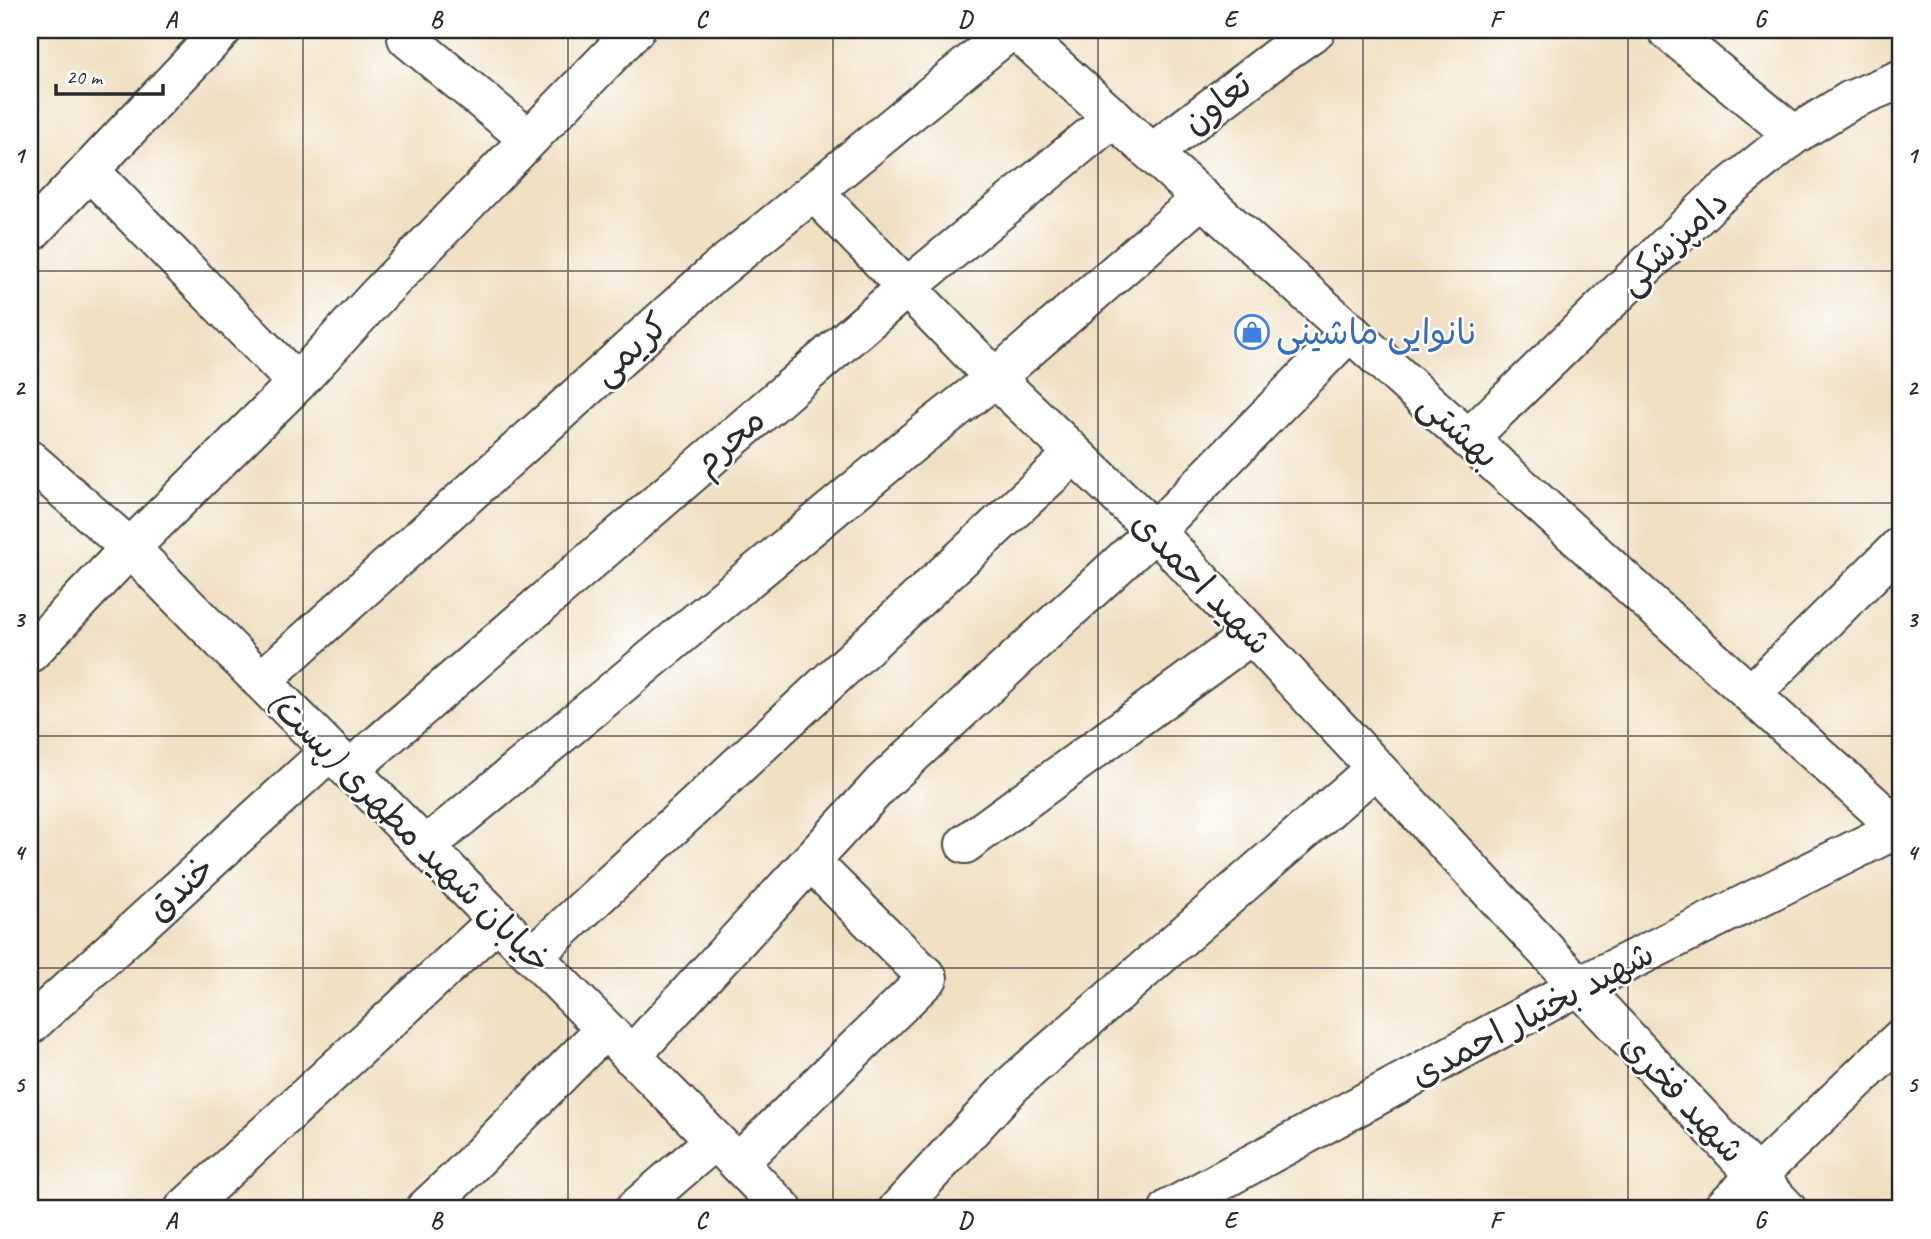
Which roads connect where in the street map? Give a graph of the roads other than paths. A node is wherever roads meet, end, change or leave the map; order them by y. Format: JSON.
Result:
{"nodes":[{"id":1,"x":635,"y":30,"type":"edge"},
{"id":2,"x":1011,"y":30,"type":"edge"},
{"id":3,"x":1016,"y":30,"type":"edge"},
{"id":4,"x":1316,"y":30,"type":"edge"},
{"id":5,"x":1667,"y":30,"type":"edge"},
{"id":6,"x":206,"y":35,"type":"edge"},
{"id":7,"x":407,"y":38,"type":"dead end"},
{"id":8,"x":1901,"y":79,"type":"edge"},
{"id":9,"x":1114,"y":117,"type":"junction"},
{"id":10,"x":1794,"y":135,"type":"junction"},
{"id":11,"x":529,"y":139,"type":"junction"},
{"id":12,"x":1152,"y":153,"type":"junction"},
{"id":13,"x":89,"y":170,"type":"junction"},
{"id":14,"x":814,"y":192,"type":"junction"},
{"id":15,"x":1202,"y":198,"type":"junction"},
{"id":16,"x":30,"y":233,"type":"edge"},
{"id":17,"x":906,"y":288,"type":"junction"},
{"id":18,"x":1350,"y":331,"type":"junction"},
{"id":19,"x":995,"y":378,"type":"junction"},
{"id":20,"x":297,"y":383,"type":"junction"},
{"id":21,"x":1468,"y":439,"type":"junction"},
{"id":22,"x":1073,"y":455,"type":"junction"},
{"id":23,"x":30,"y":460,"type":"edge"},
{"id":24,"x":1155,"y":531,"type":"junction"},
{"id":25,"x":1901,"y":545,"type":"edge"},
{"id":26,"x":130,"y":548,"type":"junction"},
{"id":27,"x":1251,"y":635,"type":"junction"},
{"id":28,"x":30,"y":653,"type":"edge"},
{"id":29,"x":261,"y":681,"type":"junction"},
{"id":30,"x":1751,"y":694,"type":"junction"},
{"id":31,"x":340,"y":761,"type":"junction"},
{"id":32,"x":1376,"y":768,"type":"junction"},
{"id":33,"x":1900,"y":829,"type":"edge"},
{"id":34,"x":965,"y":844,"type":"dead end"},
{"id":35,"x":425,"y":847,"type":"junction"},
{"id":36,"x":810,"y":861,"type":"junction"},
{"id":37,"x":498,"y":920,"type":"junction"},
{"id":38,"x":533,"y":956,"type":"junction"},
{"id":39,"x":1579,"y":986,"type":"junction"},
{"id":40,"x":30,"y":1025,"type":"edge"},
{"id":41,"x":605,"y":1029,"type":"junction"},
{"id":42,"x":1901,"y":1038,"type":"edge"},
{"id":43,"x":631,"y":1056,"type":"junction"},
{"id":44,"x":726,"y":1152,"type":"junction"},
{"id":45,"x":1757,"y":1177,"type":"junction"},
{"id":46,"x":184,"y":1209,"type":"edge"},
{"id":47,"x":425,"y":1209,"type":"edge"},
{"id":48,"x":635,"y":1209,"type":"edge"},
{"id":49,"x":783,"y":1209,"type":"edge"},
{"id":50,"x":898,"y":1209,"type":"edge"},
{"id":51,"x":1169,"y":1209,"type":"edge"},
{"id":52,"x":1722,"y":1209,"type":"edge"},
{"id":53,"x":1787,"y":1209,"type":"edge"}],
"edges":[{"from":1,"to":11,"type":"street"},
{"from":2,"to":14,"type":"street","name":"کریمی"},
{"from":3,"to":9,"type":"street","name":"بهشتی"},
{"from":4,"to":12,"type":"street","name":"تعاون"},
{"from":5,"to":10,"type":"street"},
{"from":6,"to":13,"type":"street"},
{"from":7,"to":11,"type":"street"},
{"from":8,"to":10,"type":"street","name":"دامپزشکی"},
{"from":9,"to":12,"type":"street","name":"بهشتی"},
{"from":9,"to":17,"type":"street","name":"محرم"},
{"from":10,"to":21,"type":"street","name":"دامپزشکی"},
{"from":11,"to":20,"type":"street"},
{"from":12,"to":15,"type":"street","name":"بهشتی"},
{"from":13,"to":16,"type":"street"},
{"from":13,"to":20,"type":"street"},
{"from":14,"to":17,"type":"street","name":"شهید احمدی"},
{"from":14,"to":29,"type":"street","name":"کریمی"},
{"from":15,"to":18,"type":"street","name":"بهشتی"},
{"from":15,"to":19,"type":"street"},
{"from":17,"to":19,"type":"street","name":"شهید احمدی"},
{"from":17,"to":31,"type":"street","name":"محرم"},
{"from":18,"to":21,"type":"street","name":"بهشتی"},
{"from":18,"to":24,"type":"street"},
{"from":19,"to":22,"type":"street","name":"شهید احمدی"},
{"from":19,"to":35,"type":"street"},
{"from":20,"to":26,"type":"street"},
{"from":21,"to":30,"type":"street","name":"بهشتی"},
{"from":22,"to":24,"type":"street","name":"شهید احمدی"},
{"from":22,"to":38,"type":"street"},
{"from":23,"to":26,"type":"street","name":"خیابان شهید مطهری (پست)"},
{"from":24,"to":27,"type":"street","name":"شهید احمدی"},
{"from":24,"to":36,"type":"street"},
{"from":25,"to":30,"type":"street"},
{"from":26,"to":28,"type":"street"},
{"from":26,"to":29,"type":"street","name":"خیابان شهید مطهری (پست)"},
{"from":27,"to":32,"type":"street","name":"شهید احمدی"},
{"from":27,"to":34,"type":"street"},
{"from":29,"to":31,"type":"street","name":"خیابان شهید مطهری (پست)"},
{"from":30,"to":33,"type":"street","name":"بهشتی"},
{"from":31,"to":35,"type":"street","name":"خیابان شهید مطهری (پست)"},
{"from":31,"to":40,"type":"street","name":"خندق"},
{"from":32,"to":39,"type":"street","name":"شهید احمدی"},
{"from":32,"to":50,"type":"street"},
{"from":33,"to":39,"type":"street","name":"شهید بختیار احمدی"},
{"from":35,"to":37,"type":"street","name":"خیابان شهید مطهری (پست)"},
{"from":36,"to":43,"type":"street"},
{"from":36,"to":44,"type":"street"},
{"from":37,"to":38,"type":"street","name":"خیابان شهید مطهری (پست)"},
{"from":37,"to":46,"type":"street"},
{"from":38,"to":41,"type":"street","name":"خیابان شهید مطهری (پست)"},
{"from":39,"to":45,"type":"street","name":"شهید فخری"},
{"from":39,"to":51,"type":"street","name":"شهید بختیار احمدی"},
{"from":41,"to":43,"type":"street","name":"خیابان شهید مطهری (پست)"},
{"from":41,"to":47,"type":"street"},
{"from":42,"to":45,"type":"street"},
{"from":43,"to":44,"type":"street","name":"خیابان شهید مطهری (پست)"},
{"from":44,"to":48,"type":"street"},
{"from":44,"to":49,"type":"street","name":"خیابان شهید مطهری (پست)"},
{"from":45,"to":52,"type":"street"},
{"from":45,"to":53,"type":"street","name":"شهید فخری"}]}
